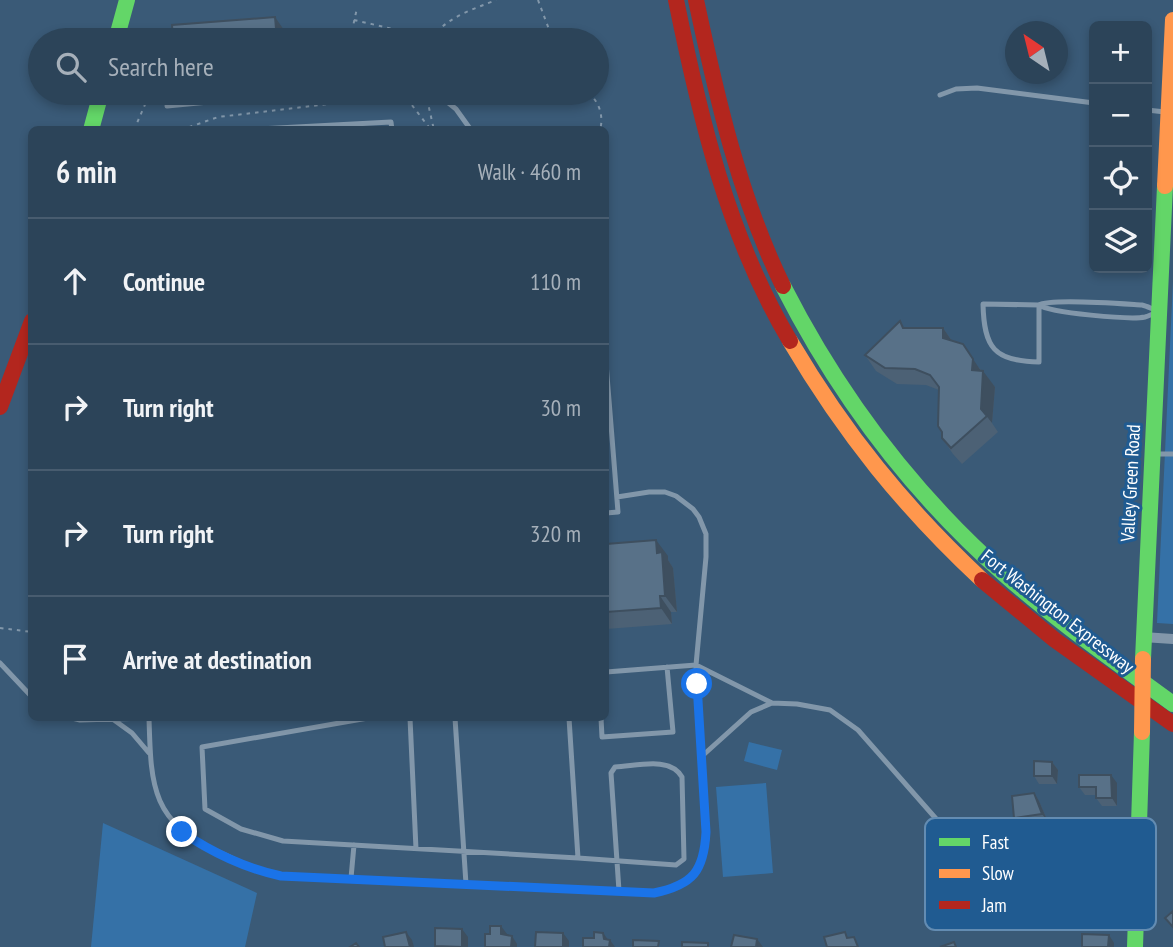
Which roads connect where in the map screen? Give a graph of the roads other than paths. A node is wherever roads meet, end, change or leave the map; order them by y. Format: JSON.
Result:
{"nodes":[{"id":1,"x":127,"y":0,"type":"edge"},
{"id":2,"x":676,"y":0,"type":"edge"},
{"id":3,"x":696,"y":0,"type":"edge"},
{"id":4,"x":1173,"y":20,"type":"edge"},
{"id":5,"x":119,"y":28,"type":"edge"},
{"id":6,"x":940,"y":95,"type":"dead end"},
{"id":7,"x":1089,"y":102,"type":"edge"},
{"id":8,"x":97,"y":105,"type":"edge"},
{"id":9,"x":178,"y":105,"type":"edge"},
{"id":10,"x":451,"y":105,"type":"edge"},
{"id":11,"x":167,"y":106,"type":"dead end"},
{"id":12,"x":1152,"y":110,"type":"edge"},
{"id":13,"x":1168,"y":112,"type":"junction"},
{"id":14,"x":91,"y":126,"type":"edge"},
{"id":15,"x":361,"y":126,"type":"edge"},
{"id":16,"x":391,"y":126,"type":"edge"},
{"id":17,"x":468,"y":126,"type":"edge"},
{"id":18,"x":1075,"y":303,"type":"junction"},
{"id":19,"x":1039,"y":305,"type":"junction"},
{"id":20,"x":1159,"y":312,"type":"junction"},
{"id":21,"x":1074,"y":313,"type":"junction"},
{"id":22,"x":28,"y":332,"type":"edge"},
{"id":23,"x":0,"y":407,"type":"edge"},
{"id":24,"x":609,"y":439,"type":"edge"},
{"id":25,"x":1152,"y":454,"type":"junction"},
{"id":26,"x":1173,"y":454,"type":"edge"},
{"id":27,"x":615,"y":477,"type":"junction"},
{"id":28,"x":609,"y":478,"type":"edge"},
{"id":29,"x":617,"y":497,"type":"junction"},
{"id":30,"x":609,"y":513,"type":"edge"},
{"id":31,"x":1143,"y":637,"type":"junction"},
{"id":32,"x":1173,"y":639,"type":"edge"},
{"id":33,"x":0,"y":663,"type":"edge"},
{"id":34,"x":696,"y":665,"type":"junction"},
{"id":35,"x":667,"y":667,"type":"junction"},
{"id":36,"x":609,"y":672,"type":"edge"},
{"id":37,"x":28,"y":693,"type":"edge"},
{"id":38,"x":772,"y":703,"type":"junction"},
{"id":39,"x":1173,"y":704,"type":"edge"},
{"id":40,"x":116,"y":721,"type":"edge"},
{"id":41,"x":149,"y":721,"type":"edge"},
{"id":42,"x":351,"y":721,"type":"edge"},
{"id":43,"x":410,"y":721,"type":"edge"},
{"id":44,"x":455,"y":721,"type":"edge"},
{"id":45,"x":569,"y":721,"type":"edge"},
{"id":46,"x":601,"y":721,"type":"edge"},
{"id":47,"x":1173,"y":724,"type":"edge"},
{"id":48,"x":150,"y":755,"type":"junction"},
{"id":49,"x":701,"y":757,"type":"junction"},
{"id":50,"x":935,"y":818,"type":"edge"},
{"id":51,"x":1139,"y":818,"type":"edge"},
{"id":52,"x":354,"y":845,"type":"junction"},
{"id":53,"x":416,"y":849,"type":"junction"},
{"id":54,"x":464,"y":853,"type":"junction"},
{"id":55,"x":578,"y":858,"type":"junction"},
{"id":56,"x":618,"y":861,"type":"junction"},
{"id":57,"x":351,"y":878,"type":"junction"},
{"id":58,"x":466,"y":884,"type":"junction"},
{"id":59,"x":619,"y":891,"type":"junction"}],
"edges":[{"from":1,"to":5,"type":"main road"},
{"from":2,"to":47,"type":"main road","name":"Fort Washington Expressway"},
{"from":3,"to":39,"type":"main road","name":"Fort Washington Expressway"},
{"from":4,"to":13,"type":"main road","name":"Valley Green Road"},
{"from":6,"to":7,"type":"lane"},
{"from":8,"to":14,"type":"main road"},
{"from":9,"to":11,"type":"lane"},
{"from":10,"to":17,"type":"lane"},
{"from":12,"to":13,"type":"lane"},
{"from":13,"to":20,"type":"main road","name":"Valley Green Road"},
{"from":15,"to":16,"type":"lane"},
{"from":18,"to":19,"type":"lane"},
{"from":18,"to":20,"type":"lane"},
{"from":18,"to":21,"type":"lane"},
{"from":19,"to":19,"type":"lane"},
{"from":19,"to":21,"type":"lane"},
{"from":20,"to":21,"type":"lane"},
{"from":20,"to":25,"type":"main road","name":"Valley Green Road"},
{"from":22,"to":23,"type":"main road"},
{"from":24,"to":27,"type":"lane"},
{"from":25,"to":26,"type":"lane"},
{"from":25,"to":31,"type":"main road","name":"Valley Green Road"},
{"from":27,"to":28,"type":"lane"},
{"from":27,"to":29,"type":"lane"},
{"from":29,"to":30,"type":"lane"},
{"from":29,"to":34,"type":"lane"},
{"from":31,"to":32,"type":"street"},
{"from":31,"to":51,"type":"main road","name":"Valley Green Road","bridge":true},
{"from":33,"to":37,"type":"lane"},
{"from":34,"to":35,"type":"lane"},
{"from":34,"to":38,"type":"lane"},
{"from":34,"to":49,"type":"lane"},
{"from":35,"to":36,"type":"lane"},
{"from":35,"to":46,"type":"lane"},
{"from":38,"to":49,"type":"lane"},
{"from":38,"to":50,"type":"lane"},
{"from":40,"to":48,"type":"lane"},
{"from":41,"to":48,"type":"lane"},
{"from":42,"to":52,"type":"lane"},
{"from":43,"to":53,"type":"lane"},
{"from":44,"to":54,"type":"lane"},
{"from":45,"to":55,"type":"lane"},
{"from":48,"to":57,"type":"lane"},
{"from":49,"to":59,"type":"lane"},
{"from":52,"to":53,"type":"lane"},
{"from":52,"to":57,"type":"lane"},
{"from":53,"to":54,"type":"lane"},
{"from":54,"to":55,"type":"lane"},
{"from":54,"to":58,"type":"lane"},
{"from":55,"to":56,"type":"lane"},
{"from":56,"to":56,"type":"lane"},
{"from":56,"to":59,"type":"lane"},
{"from":57,"to":58,"type":"lane"},
{"from":58,"to":59,"type":"lane"}]}
